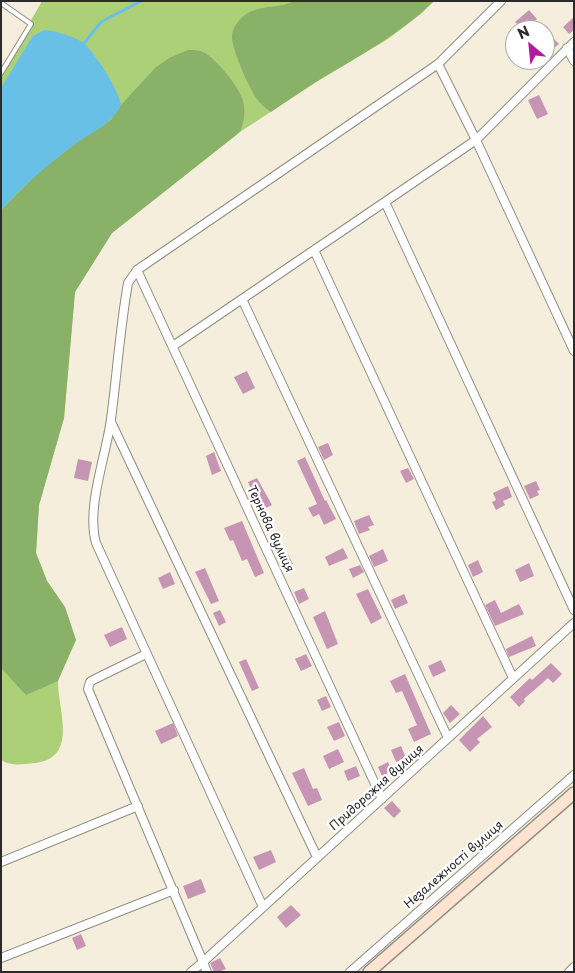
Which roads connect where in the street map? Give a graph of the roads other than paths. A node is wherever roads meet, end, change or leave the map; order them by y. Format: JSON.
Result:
{"nodes":[{"id":1,"x":501,"y":1,"type":"edge"},
{"id":2,"x":1,"y":3,"type":"edge"},
{"id":3,"x":574,"y":42,"type":"edge"},
{"id":4,"x":568,"y":48,"type":"junction"},
{"id":5,"x":574,"y":61,"type":"edge"},
{"id":6,"x":438,"y":64,"type":"junction"},
{"id":7,"x":1,"y":73,"type":"edge"},
{"id":8,"x":476,"y":140,"type":"junction"},
{"id":9,"x":385,"y":202,"type":"junction"},
{"id":10,"x":314,"y":250,"type":"junction"},
{"id":11,"x":137,"y":270,"type":"junction"},
{"id":12,"x":242,"y":299,"type":"junction"},
{"id":13,"x":173,"y":346,"type":"junction"},
{"id":14,"x":574,"y":350,"type":"edge"},
{"id":15,"x":111,"y":422,"type":"junction"},
{"id":16,"x":574,"y":610,"type":"edge"},
{"id":17,"x":574,"y":623,"type":"edge"},
{"id":18,"x":146,"y":654,"type":"junction"},
{"id":19,"x":514,"y":678,"type":"junction"},
{"id":20,"x":448,"y":738,"type":"junction"},
{"id":21,"x":574,"y":774,"type":"edge"},
{"id":22,"x":574,"y":793,"type":"edge"},
{"id":23,"x":382,"y":799,"type":"junction"},
{"id":24,"x":138,"y":806,"type":"junction"},
{"id":25,"x":317,"y":857,"type":"junction"},
{"id":26,"x":1,"y":862,"type":"edge"},
{"id":27,"x":174,"y":890,"type":"junction"},
{"id":28,"x":263,"y":906,"type":"junction"},
{"id":29,"x":1,"y":958,"type":"edge"},
{"id":30,"x":203,"y":962,"type":"junction"},
{"id":31,"x":574,"y":967,"type":"edge"},
{"id":32,"x":191,"y":972,"type":"edge"},
{"id":33,"x":207,"y":972,"type":"edge"},
{"id":34,"x":350,"y":972,"type":"edge"},
{"id":35,"x":369,"y":972,"type":"edge"},
{"id":36,"x":569,"y":972,"type":"edge"}],
"edges":[{"from":1,"to":6,"type":"street"},
{"from":2,"to":7,"type":"lane"},
{"from":3,"to":4,"type":"street"},
{"from":4,"to":5,"type":"street"},
{"from":4,"to":8,"type":"street"},
{"from":6,"to":8,"type":"street"},
{"from":6,"to":11,"type":"street"},
{"from":8,"to":9,"type":"street"},
{"from":8,"to":14,"type":"street"},
{"from":9,"to":10,"type":"street"},
{"from":9,"to":16,"type":"street"},
{"from":10,"to":12,"type":"street"},
{"from":10,"to":19,"type":"street"},
{"from":11,"to":13,"type":"street","name":"Тернова вулиця"},
{"from":11,"to":15,"type":"street"},
{"from":12,"to":13,"type":"street"},
{"from":12,"to":20,"type":"street"},
{"from":13,"to":23,"type":"street","name":"Тернова вулиця"},
{"from":15,"to":18,"type":"street"},
{"from":15,"to":25,"type":"street"},
{"from":17,"to":19,"type":"street","name":"Придорожня вулиця"},
{"from":18,"to":24,"type":"street"},
{"from":18,"to":28,"type":"street"},
{"from":19,"to":20,"type":"street","name":"Придорожня вулиця"},
{"from":20,"to":23,"type":"street","name":"Придорожня вулиця"},
{"from":21,"to":34,"type":"street","name":"Незалежності вулиця"},
{"from":22,"to":35,"type":"main road"},
{"from":23,"to":25,"type":"street","name":"Придорожня вулиця"},
{"from":24,"to":26,"type":"street"},
{"from":24,"to":27,"type":"street"},
{"from":25,"to":28,"type":"street","name":"Придорожня вулиця"},
{"from":27,"to":29,"type":"street"},
{"from":27,"to":30,"type":"street"},
{"from":28,"to":30,"type":"street","name":"Придорожня вулиця"},
{"from":30,"to":32,"type":"street","name":"Придорожня вулиця"},
{"from":30,"to":33,"type":"street"},
{"from":31,"to":36,"type":"street"}]}
